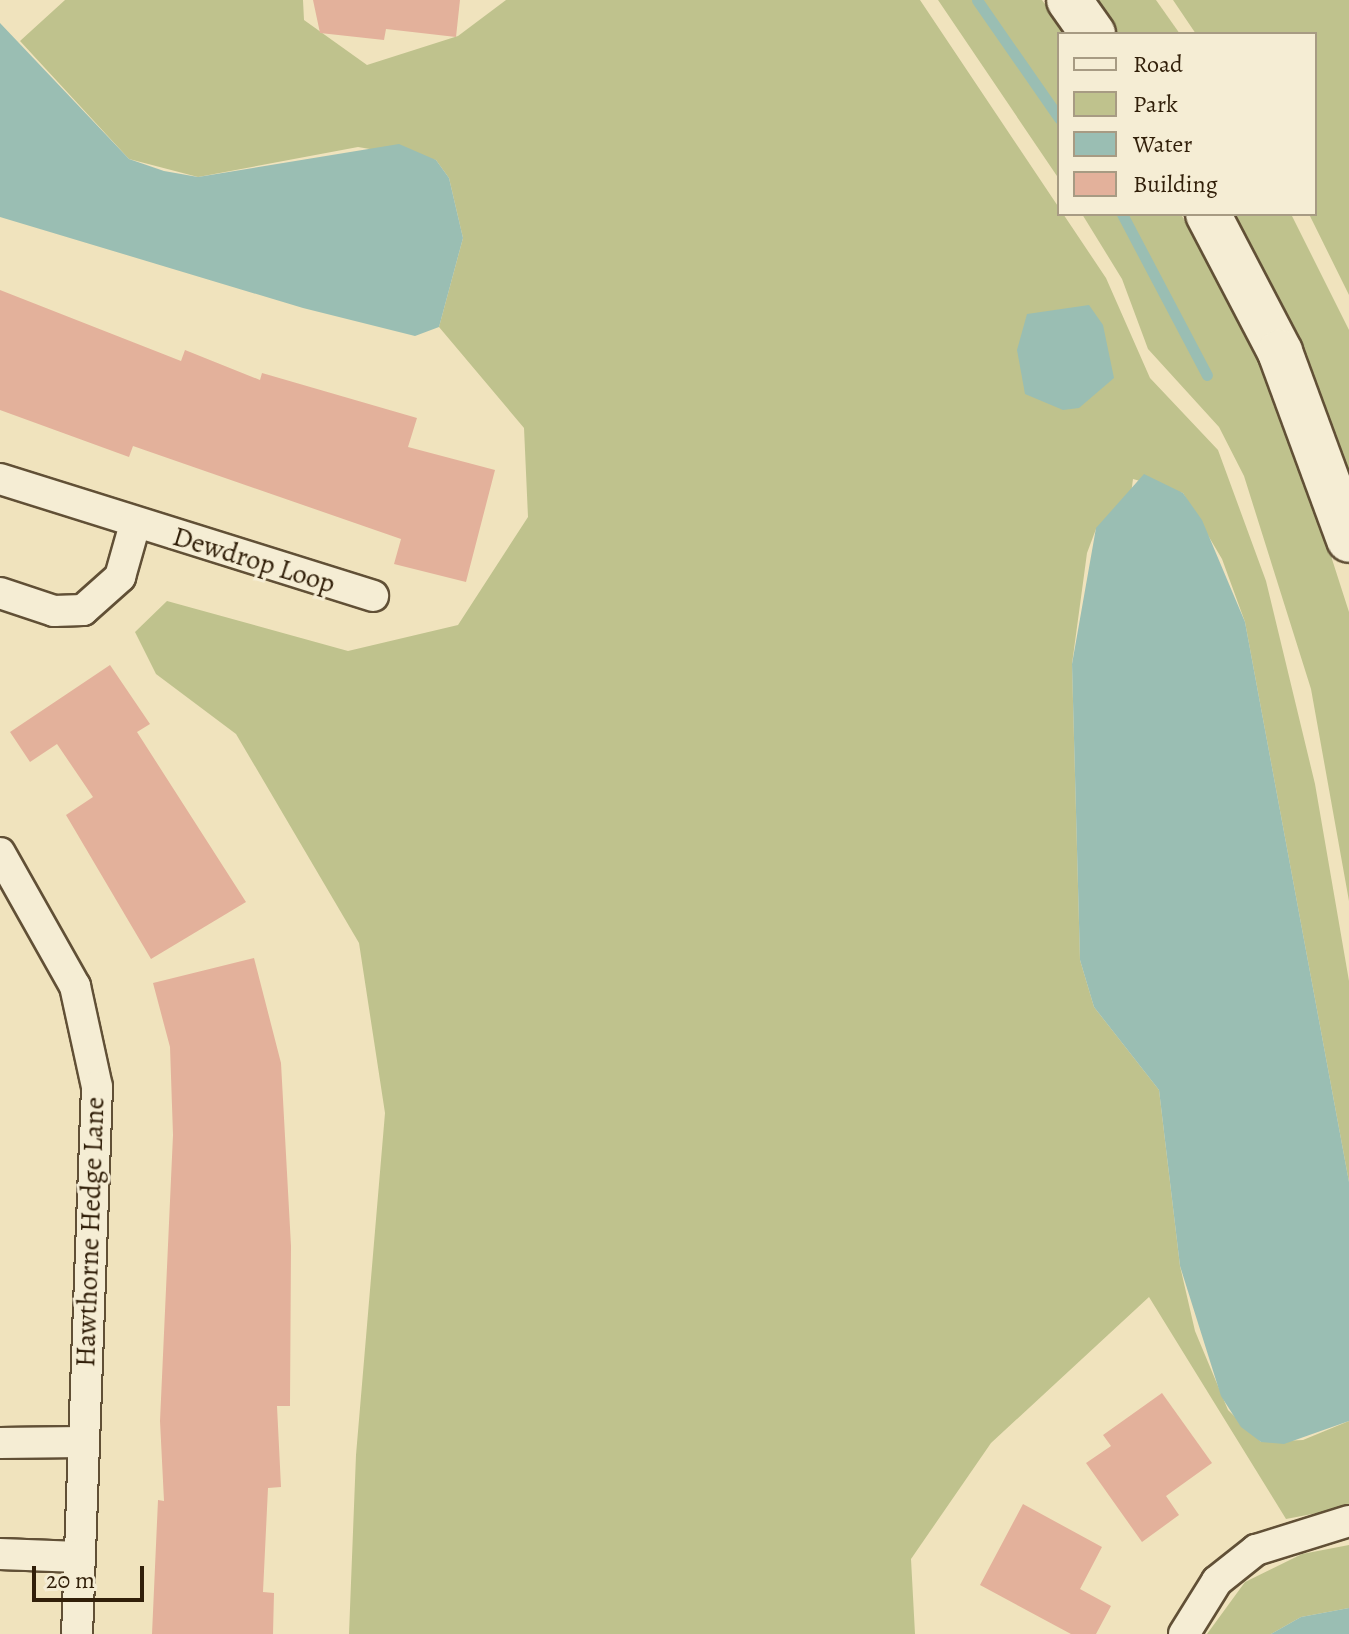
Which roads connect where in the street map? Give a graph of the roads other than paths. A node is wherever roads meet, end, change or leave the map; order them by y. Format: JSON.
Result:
{"nodes":[{"id":1,"x":1069,"y":0,"type":"edge"},
{"id":2,"x":1092,"y":32,"type":"edge"},
{"id":3,"x":1209,"y":216,"type":"edge"},
{"id":4,"x":0,"y":479,"type":"edge"},
{"id":5,"x":135,"y":524,"type":"junction"},
{"id":6,"x":1349,"y":540,"type":"edge"},
{"id":7,"x":0,"y":593,"type":"edge"},
{"id":8,"x":373,"y":596,"type":"dead end"},
{"id":9,"x":0,"y":854,"type":"edge"},
{"id":10,"x":82,"y":1442,"type":"junction"},
{"id":11,"x":0,"y":1443,"type":"edge"},
{"id":12,"x":1349,"y":1521,"type":"edge"},
{"id":13,"x":0,"y":1554,"type":"edge"},
{"id":14,"x":79,"y":1557,"type":"junction"},
{"id":15,"x":77,"y":1634,"type":"edge"},
{"id":16,"x":1184,"y":1634,"type":"edge"}],
"edges":[{"from":1,"to":2,"type":"street"},
{"from":3,"to":6,"type":"street"},
{"from":4,"to":5,"type":"street","name":"Dewdrop Loop"},
{"from":5,"to":7,"type":"street","name":"Dewdrop Loop"},
{"from":5,"to":8,"type":"street","name":"Dewdrop Loop"},
{"from":9,"to":10,"type":"street","name":"Hawthorne Hedge Lane"},
{"from":10,"to":11,"type":"street"},
{"from":10,"to":14,"type":"street","name":"Hawthorne Hedge Lane"},
{"from":12,"to":16,"type":"street"},
{"from":13,"to":14,"type":"street"},
{"from":14,"to":15,"type":"street","name":"Hawthorne Hedge Lane"}]}
